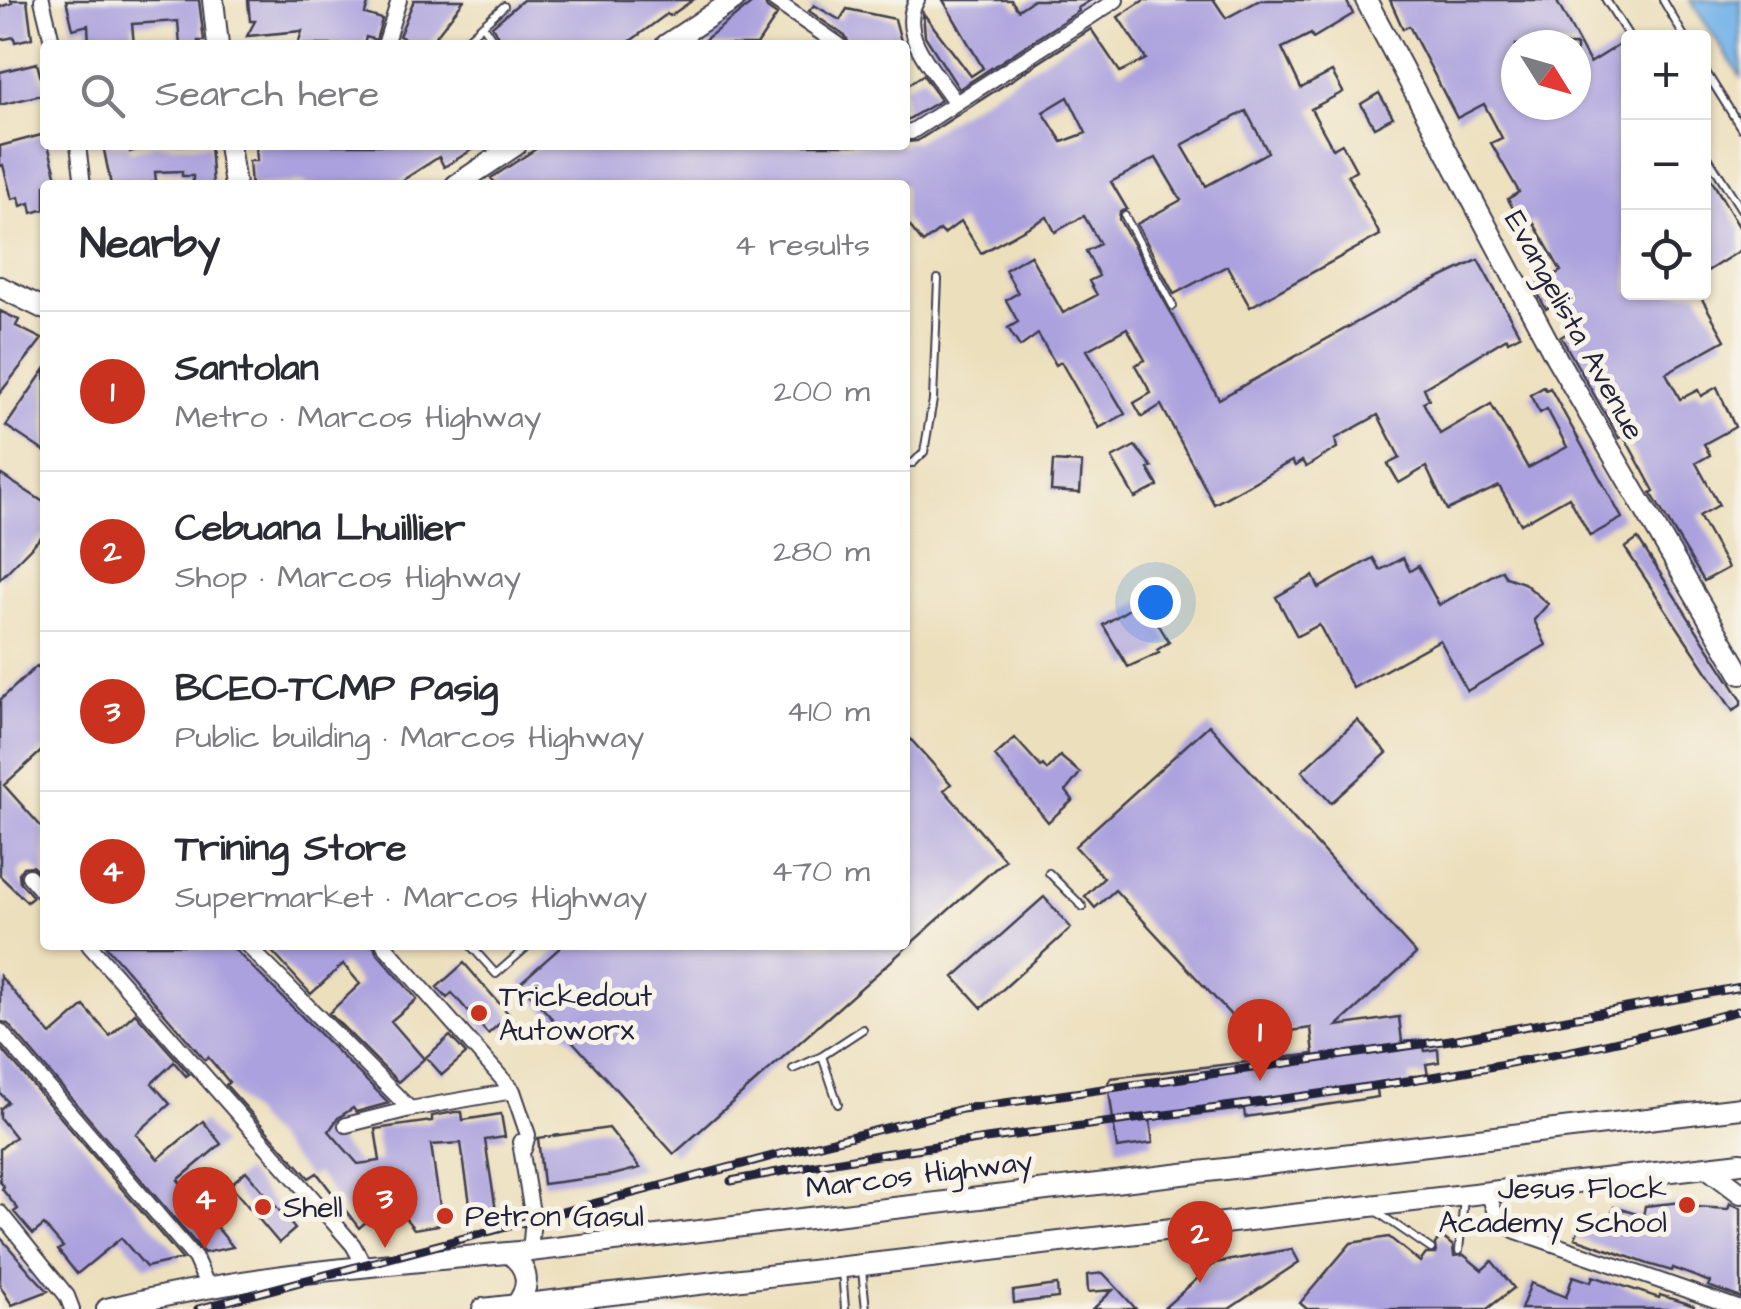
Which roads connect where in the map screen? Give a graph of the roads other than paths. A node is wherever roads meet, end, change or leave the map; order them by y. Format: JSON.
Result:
{"nodes":[{"id":1,"x":42,"y":0,"type":"edge"},
{"id":2,"x":213,"y":0,"type":"edge"},
{"id":3,"x":400,"y":0,"type":"edge"},
{"id":4,"x":734,"y":0,"type":"edge"},
{"id":5,"x":774,"y":0,"type":"edge"},
{"id":6,"x":917,"y":0,"type":"edge"},
{"id":7,"x":1366,"y":0,"type":"edge"},
{"id":8,"x":1606,"y":0,"type":"edge"},
{"id":9,"x":1663,"y":0,"type":"edge"},
{"id":10,"x":1113,"y":1,"type":"edge"},
{"id":11,"x":504,"y":6,"type":"dead end"},
{"id":12,"x":483,"y":25,"type":"junction"},
{"id":13,"x":1625,"y":30,"type":"edge"},
{"id":14,"x":1680,"y":30,"type":"edge"},
{"id":15,"x":52,"y":40,"type":"edge"},
{"id":16,"x":217,"y":40,"type":"edge"},
{"id":17,"x":388,"y":40,"type":"edge"},
{"id":18,"x":466,"y":40,"type":"edge"},
{"id":19,"x":493,"y":40,"type":"edge"},
{"id":20,"x":674,"y":40,"type":"edge"},
{"id":21,"x":832,"y":40,"type":"edge"},
{"id":22,"x":1711,"y":80,"type":"edge"},
{"id":23,"x":955,"y":102,"type":"junction"},
{"id":24,"x":1741,"y":128,"type":"edge"},
{"id":25,"x":910,"y":130,"type":"edge"},
{"id":26,"x":79,"y":150,"type":"edge"},
{"id":27,"x":230,"y":150,"type":"edge"},
{"id":28,"x":508,"y":150,"type":"edge"},
{"id":29,"x":1711,"y":162,"type":"edge"},
{"id":30,"x":82,"y":180,"type":"edge"},
{"id":31,"x":234,"y":180,"type":"edge"},
{"id":32,"x":464,"y":180,"type":"edge"},
{"id":33,"x":1741,"y":209,"type":"edge"},
{"id":34,"x":1125,"y":216,"type":"dead end"},
{"id":35,"x":938,"y":280,"type":"dead end"},
{"id":36,"x":0,"y":286,"type":"edge"},
{"id":37,"x":1173,"y":306,"type":"dead end"},
{"id":38,"x":40,"y":307,"type":"edge"},
{"id":39,"x":910,"y":463,"type":"edge"},
{"id":40,"x":1741,"y":674,"type":"edge"},
{"id":41,"x":1049,"y":872,"type":"dead end"},
{"id":42,"x":29,"y":876,"type":"dead end"},
{"id":43,"x":40,"y":889,"type":"edge"},
{"id":44,"x":1082,"y":907,"type":"dead end"},
{"id":45,"x":93,"y":950,"type":"edge"},
{"id":46,"x":252,"y":950,"type":"edge"},
{"id":47,"x":388,"y":950,"type":"edge"},
{"id":48,"x":474,"y":950,"type":"edge"},
{"id":49,"x":523,"y":950,"type":"edge"},
{"id":50,"x":863,"y":1029,"type":"dead end"},
{"id":51,"x":0,"y":1031,"type":"edge"},
{"id":52,"x":822,"y":1056,"type":"junction"},
{"id":53,"x":793,"y":1069,"type":"dead end"},
{"id":54,"x":513,"y":1091,"type":"junction"},
{"id":55,"x":838,"y":1104,"type":"dead end"},
{"id":56,"x":410,"y":1108,"type":"junction"},
{"id":57,"x":1741,"y":1108,"type":"edge"},
{"id":58,"x":346,"y":1124,"type":"dead end"},
{"id":59,"x":1741,"y":1164,"type":"edge"},
{"id":60,"x":1708,"y":1168,"type":"junction"},
{"id":61,"x":1488,"y":1192,"type":"junction"},
{"id":62,"x":1464,"y":1194,"type":"junction"},
{"id":63,"x":1741,"y":1194,"type":"edge"},
{"id":64,"x":1367,"y":1206,"type":"junction"},
{"id":65,"x":0,"y":1213,"type":"edge"},
{"id":66,"x":1431,"y":1248,"type":"dead end"},
{"id":67,"x":528,"y":1251,"type":"junction"},
{"id":68,"x":1459,"y":1251,"type":"dead end"},
{"id":69,"x":365,"y":1267,"type":"junction"},
{"id":70,"x":852,"y":1267,"type":"junction"},
{"id":71,"x":208,"y":1287,"type":"junction"},
{"id":72,"x":548,"y":1302,"type":"junction"},
{"id":73,"x":579,"y":1304,"type":"edge"},
{"id":74,"x":516,"y":1305,"type":"junction"},
{"id":75,"x":72,"y":1309,"type":"edge"},
{"id":76,"x":107,"y":1309,"type":"edge"},
{"id":77,"x":483,"y":1309,"type":"edge"},
{"id":78,"x":845,"y":1309,"type":"edge"},
{"id":79,"x":866,"y":1309,"type":"edge"},
{"id":80,"x":1741,"y":1309,"type":"edge"}],
"edges":[{"from":1,"to":15,"type":"street"},
{"from":2,"to":16,"type":"main road"},
{"from":3,"to":17,"type":"street"},
{"from":4,"to":20,"type":"main road"},
{"from":5,"to":21,"type":"street"},
{"from":6,"to":23,"type":"street"},
{"from":7,"to":40,"type":"main road","name":"Evangelista Avenue"},
{"from":8,"to":13,"type":"lane"},
{"from":9,"to":14,"type":"lane"},
{"from":10,"to":23,"type":"street"},
{"from":11,"to":12,"type":"lane"},
{"from":12,"to":18,"type":"lane"},
{"from":12,"to":19,"type":"lane"},
{"from":22,"to":24,"type":"lane"},
{"from":23,"to":25,"type":"street"},
{"from":26,"to":30,"type":"street"},
{"from":27,"to":31,"type":"main road"},
{"from":28,"to":32,"type":"main road"},
{"from":29,"to":33,"type":"lane"},
{"from":34,"to":37,"type":"lane"},
{"from":35,"to":39,"type":"lane"},
{"from":36,"to":38,"type":"main road"},
{"from":41,"to":44,"type":"lane"},
{"from":42,"to":43,"type":"street"},
{"from":45,"to":69,"type":"street"},
{"from":46,"to":56,"type":"street"},
{"from":47,"to":54,"type":"street"},
{"from":48,"to":49,"type":"lane"},
{"from":50,"to":52,"type":"lane"},
{"from":51,"to":71,"type":"street"},
{"from":52,"to":53,"type":"lane"},
{"from":52,"to":55,"type":"lane"},
{"from":54,"to":56,"type":"street"},
{"from":54,"to":67,"type":"street"},
{"from":56,"to":58,"type":"street"},
{"from":57,"to":67,"type":"main road","name":"Marcos Highway"},
{"from":59,"to":60,"type":"main road"},
{"from":60,"to":61,"type":"main road"},
{"from":60,"to":63,"type":"main road"},
{"from":61,"to":62,"type":"main road"},
{"from":61,"to":80,"type":"street"},
{"from":62,"to":64,"type":"main road"},
{"from":62,"to":68,"type":"lane"},
{"from":64,"to":66,"type":"lane"},
{"from":64,"to":70,"type":"main road"},
{"from":65,"to":75,"type":"street"},
{"from":67,"to":69,"type":"main road","name":"Marcos Highway"},
{"from":67,"to":72,"type":"main road"},
{"from":67,"to":74,"type":"main road"},
{"from":69,"to":71,"type":"main road","name":"Marcos Highway"},
{"from":70,"to":73,"type":"main road"},
{"from":70,"to":78,"type":"lane"},
{"from":70,"to":79,"type":"lane"},
{"from":71,"to":76,"type":"main road","name":"Marcos Highway"},
{"from":72,"to":73,"type":"main road"},
{"from":72,"to":74,"type":"main road"},
{"from":74,"to":77,"type":"main road"}]}
